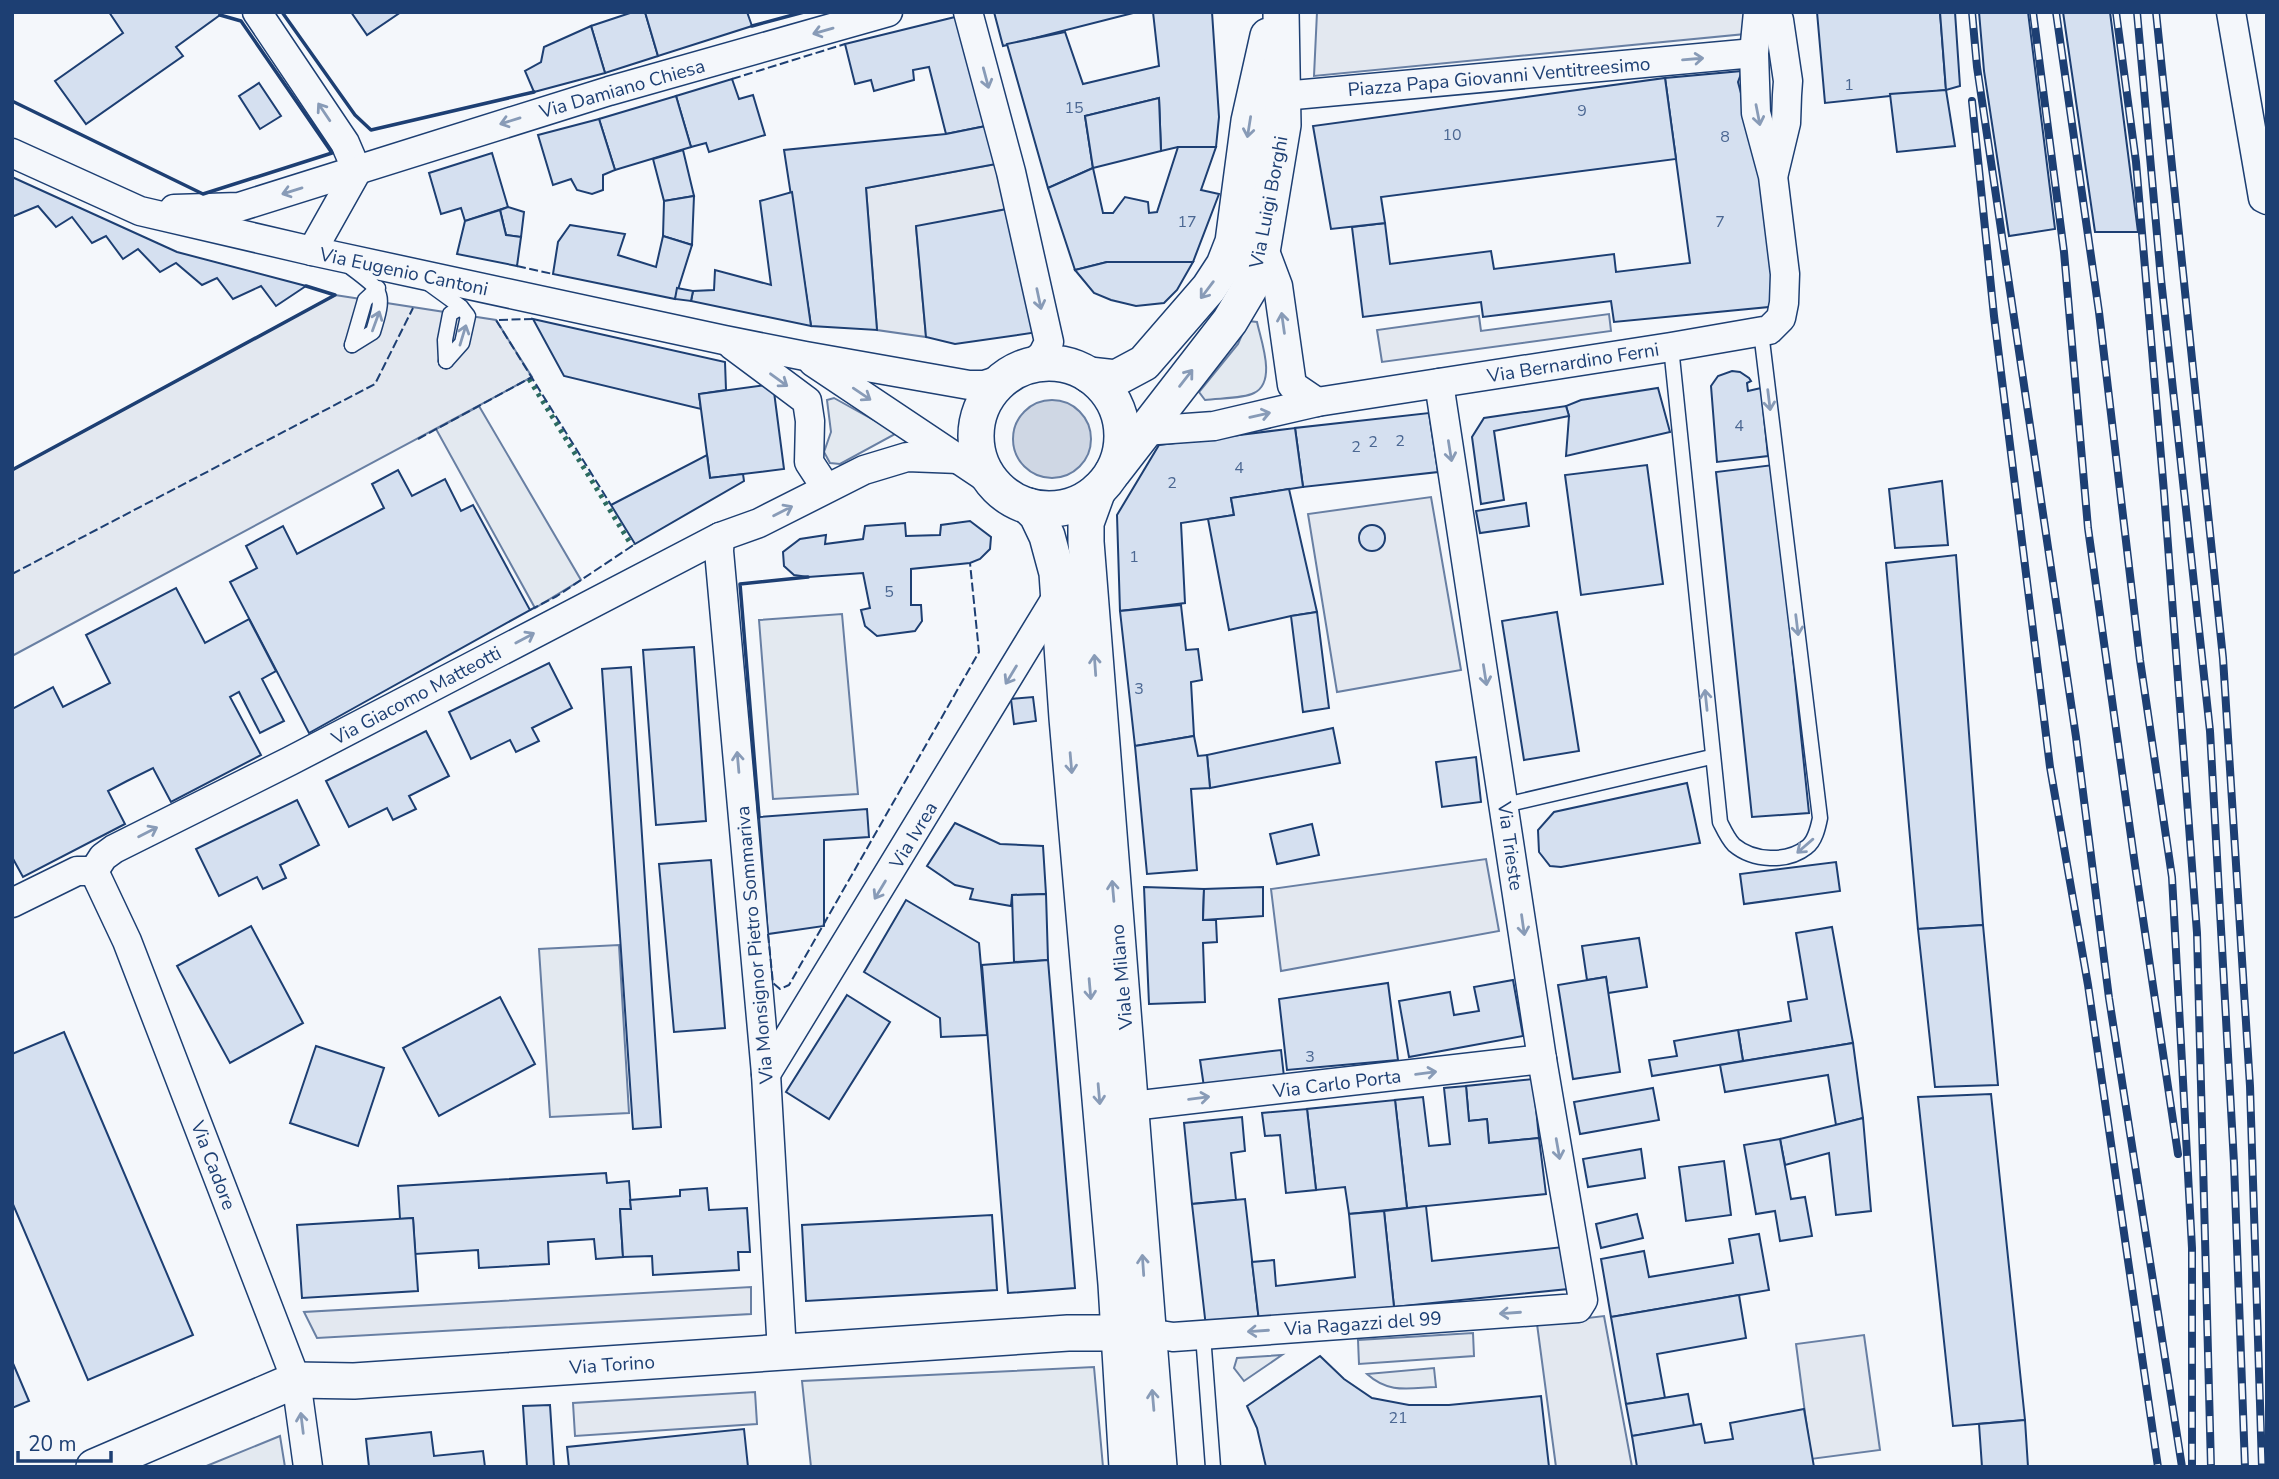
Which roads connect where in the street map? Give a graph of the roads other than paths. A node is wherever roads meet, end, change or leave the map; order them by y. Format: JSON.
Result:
{"nodes":[{"id":1,"x":257,"y":12,"type":"edge"},
{"id":2,"x":888,"y":12,"type":"edge"},
{"id":3,"x":968,"y":12,"type":"edge"},
{"id":4,"x":1273,"y":12,"type":"edge"},
{"id":5,"x":1281,"y":12,"type":"edge"},
{"id":6,"x":1758,"y":12,"type":"edge"},
{"id":7,"x":1774,"y":12,"type":"edge"},
{"id":8,"x":2231,"y":12,"type":"edge"},
{"id":9,"x":1754,"y":53,"type":"junction"},
{"id":10,"x":1262,"y":63,"type":"junction"},
{"id":11,"x":1283,"y":96,"type":"junction"},
{"id":12,"x":12,"y":153,"type":"edge"},
{"id":13,"x":357,"y":171,"type":"junction"},
{"id":14,"x":1773,"y":176,"type":"junction"},
{"id":15,"x":2267,"y":200,"type":"edge"},
{"id":16,"x":140,"y":211,"type":"junction"},
{"id":17,"x":1264,"y":246,"type":"junction"},
{"id":18,"x":323,"y":253,"type":"junction"},
{"id":19,"x":415,"y":273,"type":"junction"},
{"id":20,"x":378,"y":288,"type":"dead end"},
{"id":21,"x":461,"y":307,"type":"dead end"},
{"id":22,"x":1761,"y":332,"type":"junction"},
{"id":23,"x":724,"y":340,"type":"junction"},
{"id":24,"x":1671,"y":347,"type":"junction"},
{"id":25,"x":805,"y":356,"type":"junction"},
{"id":26,"x":1018,"y":372,"type":"junction"},
{"id":27,"x":1088,"y":375,"type":"junction"},
{"id":28,"x":1439,"y":383,"type":"junction"},
{"id":29,"x":1317,"y":402,"type":"junction"},
{"id":30,"x":1144,"y":431,"type":"junction"},
{"id":31,"x":960,"y":459,"type":"junction"},
{"id":32,"x":991,"y":481,"type":"junction"},
{"id":33,"x":1105,"y":481,"type":"junction"},
{"id":34,"x":826,"y":488,"type":"junction"},
{"id":35,"x":1028,"y":506,"type":"junction"},
{"id":36,"x":720,"y":537,"type":"junction"},
{"id":37,"x":1058,"y":595,"type":"junction"},
{"id":38,"x":1711,"y":757,"type":"junction"},
{"id":39,"x":1505,"y":805,"type":"junction"},
{"id":40,"x":94,"y":871,"type":"junction"},
{"id":41,"x":12,"y":903,"type":"edge"},
{"id":42,"x":1542,"y":1059,"type":"junction"},
{"id":43,"x":766,"y":1074,"type":"junction"},
{"id":44,"x":1132,"y":1106,"type":"junction"},
{"id":45,"x":1578,"y":1308,"type":"joint"},
{"id":46,"x":1134,"y":1333,"type":"junction"},
{"id":47,"x":1203,"y":1335,"type":"junction"},
{"id":48,"x":782,"y":1352,"type":"junction"},
{"id":49,"x":296,"y":1380,"type":"junction"},
{"id":50,"x":94,"y":1467,"type":"edge"},
{"id":51,"x":308,"y":1467,"type":"edge"},
{"id":52,"x":1127,"y":1467,"type":"edge"},
{"id":53,"x":1160,"y":1467,"type":"edge"},
{"id":54,"x":1213,"y":1467,"type":"edge"}],
"edges":[{"from":13,"to":1,"type":"street","one_way":true},
{"from":2,"to":13,"type":"street","name":"Via Damiano Chiesa","one_way":true},
{"from":3,"to":26,"type":"street","one_way":true},
{"from":4,"to":10,"type":"street","name":"Via Luigi Borghi"},
{"from":5,"to":11,"type":"street","name":"Via Luigi Borghi"},
{"from":6,"to":9,"type":"street"},
{"from":7,"to":14,"type":"street"},
{"from":8,"to":15,"type":"street"},
{"from":11,"to":9,"type":"street","name":"Piazza Papa Giovanni Ventitreesimo","one_way":true},
{"from":9,"to":14,"type":"street","one_way":true},
{"from":10,"to":11,"type":"street"},
{"from":10,"to":27,"type":"street","name":"Via Luigi Borghi","one_way":true},
{"from":11,"to":17,"type":"street","name":"Via Luigi Borghi"},
{"from":12,"to":16,"type":"street","name":"Via Eugenio Cantoni"},
{"from":13,"to":16,"type":"street","name":"Via Damiano Chiesa","one_way":true},
{"from":13,"to":18,"type":"street"},
{"from":14,"to":22,"type":"street"},
{"from":16,"to":18,"type":"street","name":"Via Eugenio Cantoni"},
{"from":29,"to":17,"type":"street","one_way":true},
{"from":30,"to":17,"type":"street","name":"Via Luigi Borghi","one_way":true},
{"from":18,"to":19,"type":"street","name":"Via Eugenio Cantoni"},
{"from":18,"to":20,"type":"lane"},
{"from":19,"to":21,"type":"lane"},
{"from":19,"to":23,"type":"street","name":"Via Eugenio Cantoni"},
{"from":22,"to":24,"type":"street","name":"Via Bernardino Ferni"},
{"from":22,"to":38,"type":"lane","one_way":true},
{"from":23,"to":25,"type":"street","name":"Via Eugenio Cantoni"},
{"from":23,"to":34,"type":"street","one_way":true},
{"from":24,"to":28,"type":"street","name":"Via Bernardino Ferni"},
{"from":38,"to":24,"type":"lane","one_way":true},
{"from":25,"to":26,"type":"street","name":"Via Eugenio Cantoni"},
{"from":25,"to":31,"type":"street","name":"Via Eugenio Cantoni","one_way":true},
{"from":26,"to":27,"type":"street"},
{"from":26,"to":32,"type":"street"},
{"from":27,"to":33,"type":"street"},
{"from":28,"to":29,"type":"street","name":"Via Bernardino Ferni"},
{"from":28,"to":39,"type":"street","name":"Via Trieste","one_way":true},
{"from":30,"to":29,"type":"street","name":"Via Bernardino Ferni","one_way":true},
{"from":30,"to":33,"type":"street","name":"Via Luigi Borghi"},
{"from":31,"to":32,"type":"street","name":"Via Eugenio Cantoni"},
{"from":31,"to":34,"type":"street","name":"Via Giacomo Matteotti"},
{"from":32,"to":35,"type":"street"},
{"from":33,"to":35,"type":"street"},
{"from":44,"to":33,"type":"street","name":"Viale Milano","one_way":true},
{"from":36,"to":34,"type":"street","name":"Via Giacomo Matteotti","one_way":true},
{"from":35,"to":37,"type":"street","name":"Viale Milano"},
{"from":40,"to":36,"type":"street","name":"Via Giacomo Matteotti","one_way":true},
{"from":43,"to":36,"type":"street","name":"Via Monsignor Pietro Sommariva","one_way":true},
{"from":37,"to":43,"type":"street","name":"Via Ivrea","one_way":true},
{"from":37,"to":46,"type":"street","name":"Viale Milano","one_way":true},
{"from":38,"to":39,"type":"lane"},
{"from":39,"to":42,"type":"street","name":"Via Trieste","one_way":true},
{"from":40,"to":41,"type":"street"},
{"from":40,"to":49,"type":"street","name":"Via Cadore"},
{"from":44,"to":42,"type":"street","name":"Via Carlo Porta","one_way":true},
{"from":42,"to":45,"type":"street","name":"Via Trieste","one_way":true},
{"from":43,"to":48,"type":"street","name":"Via Monsignor Pietro Sommariva"},
{"from":46,"to":44,"type":"street","name":"Viale Milano","one_way":true},
{"from":45,"to":47,"type":"street","name":"Via Ragazzi del 99","one_way":true},
{"from":46,"to":47,"type":"street","name":"Via Ragazzi del 99"},
{"from":46,"to":48,"type":"street","name":"Via Torino"},
{"from":46,"to":52,"type":"street","name":"Viale Milano"},
{"from":53,"to":46,"type":"street","name":"Viale Milano","one_way":true},
{"from":47,"to":54,"type":"lane"},
{"from":48,"to":49,"type":"street","name":"Via Torino"},
{"from":49,"to":50,"type":"street","name":"Via Torino"},
{"from":51,"to":49,"type":"street","name":"Via Cadore","one_way":true}]}
